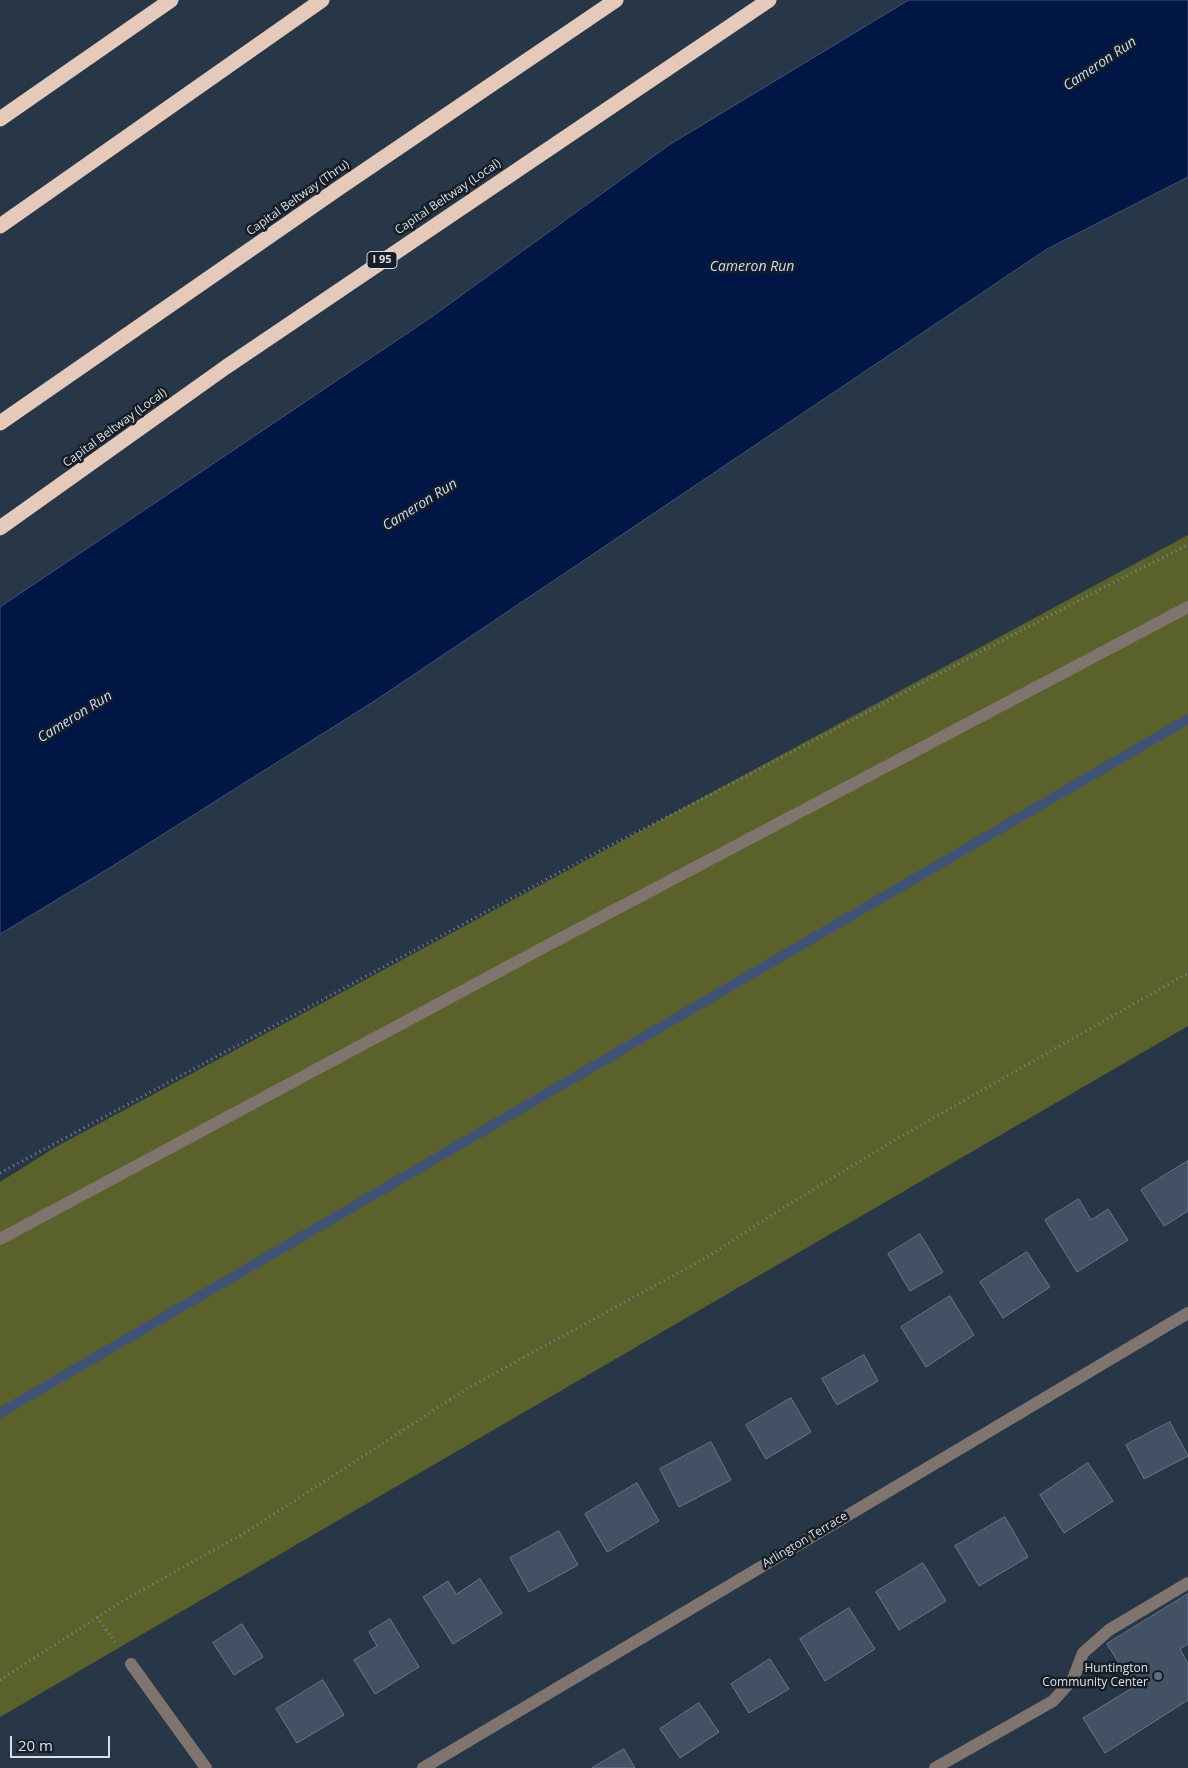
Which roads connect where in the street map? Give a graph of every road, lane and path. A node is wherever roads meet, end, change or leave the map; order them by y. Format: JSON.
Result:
{"nodes":[{"id":1,"x":171,"y":0,"type":"edge"},
{"id":2,"x":322,"y":0,"type":"edge"},
{"id":3,"x":616,"y":0,"type":"edge"},
{"id":4,"x":769,"y":0,"type":"edge"},
{"id":5,"x":0,"y":120,"type":"edge"},
{"id":6,"x":0,"y":226,"type":"edge"},
{"id":7,"x":0,"y":423,"type":"edge"},
{"id":8,"x":0,"y":528,"type":"edge"},
{"id":9,"x":1188,"y":545,"type":"edge"},
{"id":10,"x":1188,"y":607,"type":"edge"},
{"id":11,"x":1188,"y":973,"type":"edge"},
{"id":12,"x":0,"y":1173,"type":"edge"},
{"id":13,"x":0,"y":1239,"type":"edge"},
{"id":14,"x":1188,"y":1313,"type":"edge"},
{"id":15,"x":1188,"y":1583,"type":"edge"},
{"id":16,"x":97,"y":1617,"type":"junction"},
{"id":17,"x":131,"y":1664,"type":"joint"},
{"id":18,"x":0,"y":1680,"type":"edge"},
{"id":19,"x":203,"y":1764,"type":"edge"},
{"id":20,"x":423,"y":1768,"type":"edge"},
{"id":21,"x":935,"y":1768,"type":"edge"}],
"edges":[{"from":1,"to":5,"type":"highway"},
{"from":2,"to":6,"type":"highway"},
{"from":3,"to":7,"type":"highway","name":"Capital Beltway (Thru)"},
{"from":4,"to":8,"type":"highway","name":"Capital Beltway (Local)","number":"I 95"},
{"from":9,"to":12,"type":"path"},
{"from":10,"to":13,"type":"street"},
{"from":11,"to":16,"type":"path"},
{"from":14,"to":20,"type":"street","name":"Arlington Terrace"},
{"from":15,"to":21,"type":"street"},
{"from":16,"to":17,"type":"path"},
{"from":16,"to":18,"type":"path"},
{"from":17,"to":19,"type":"street"}]}
